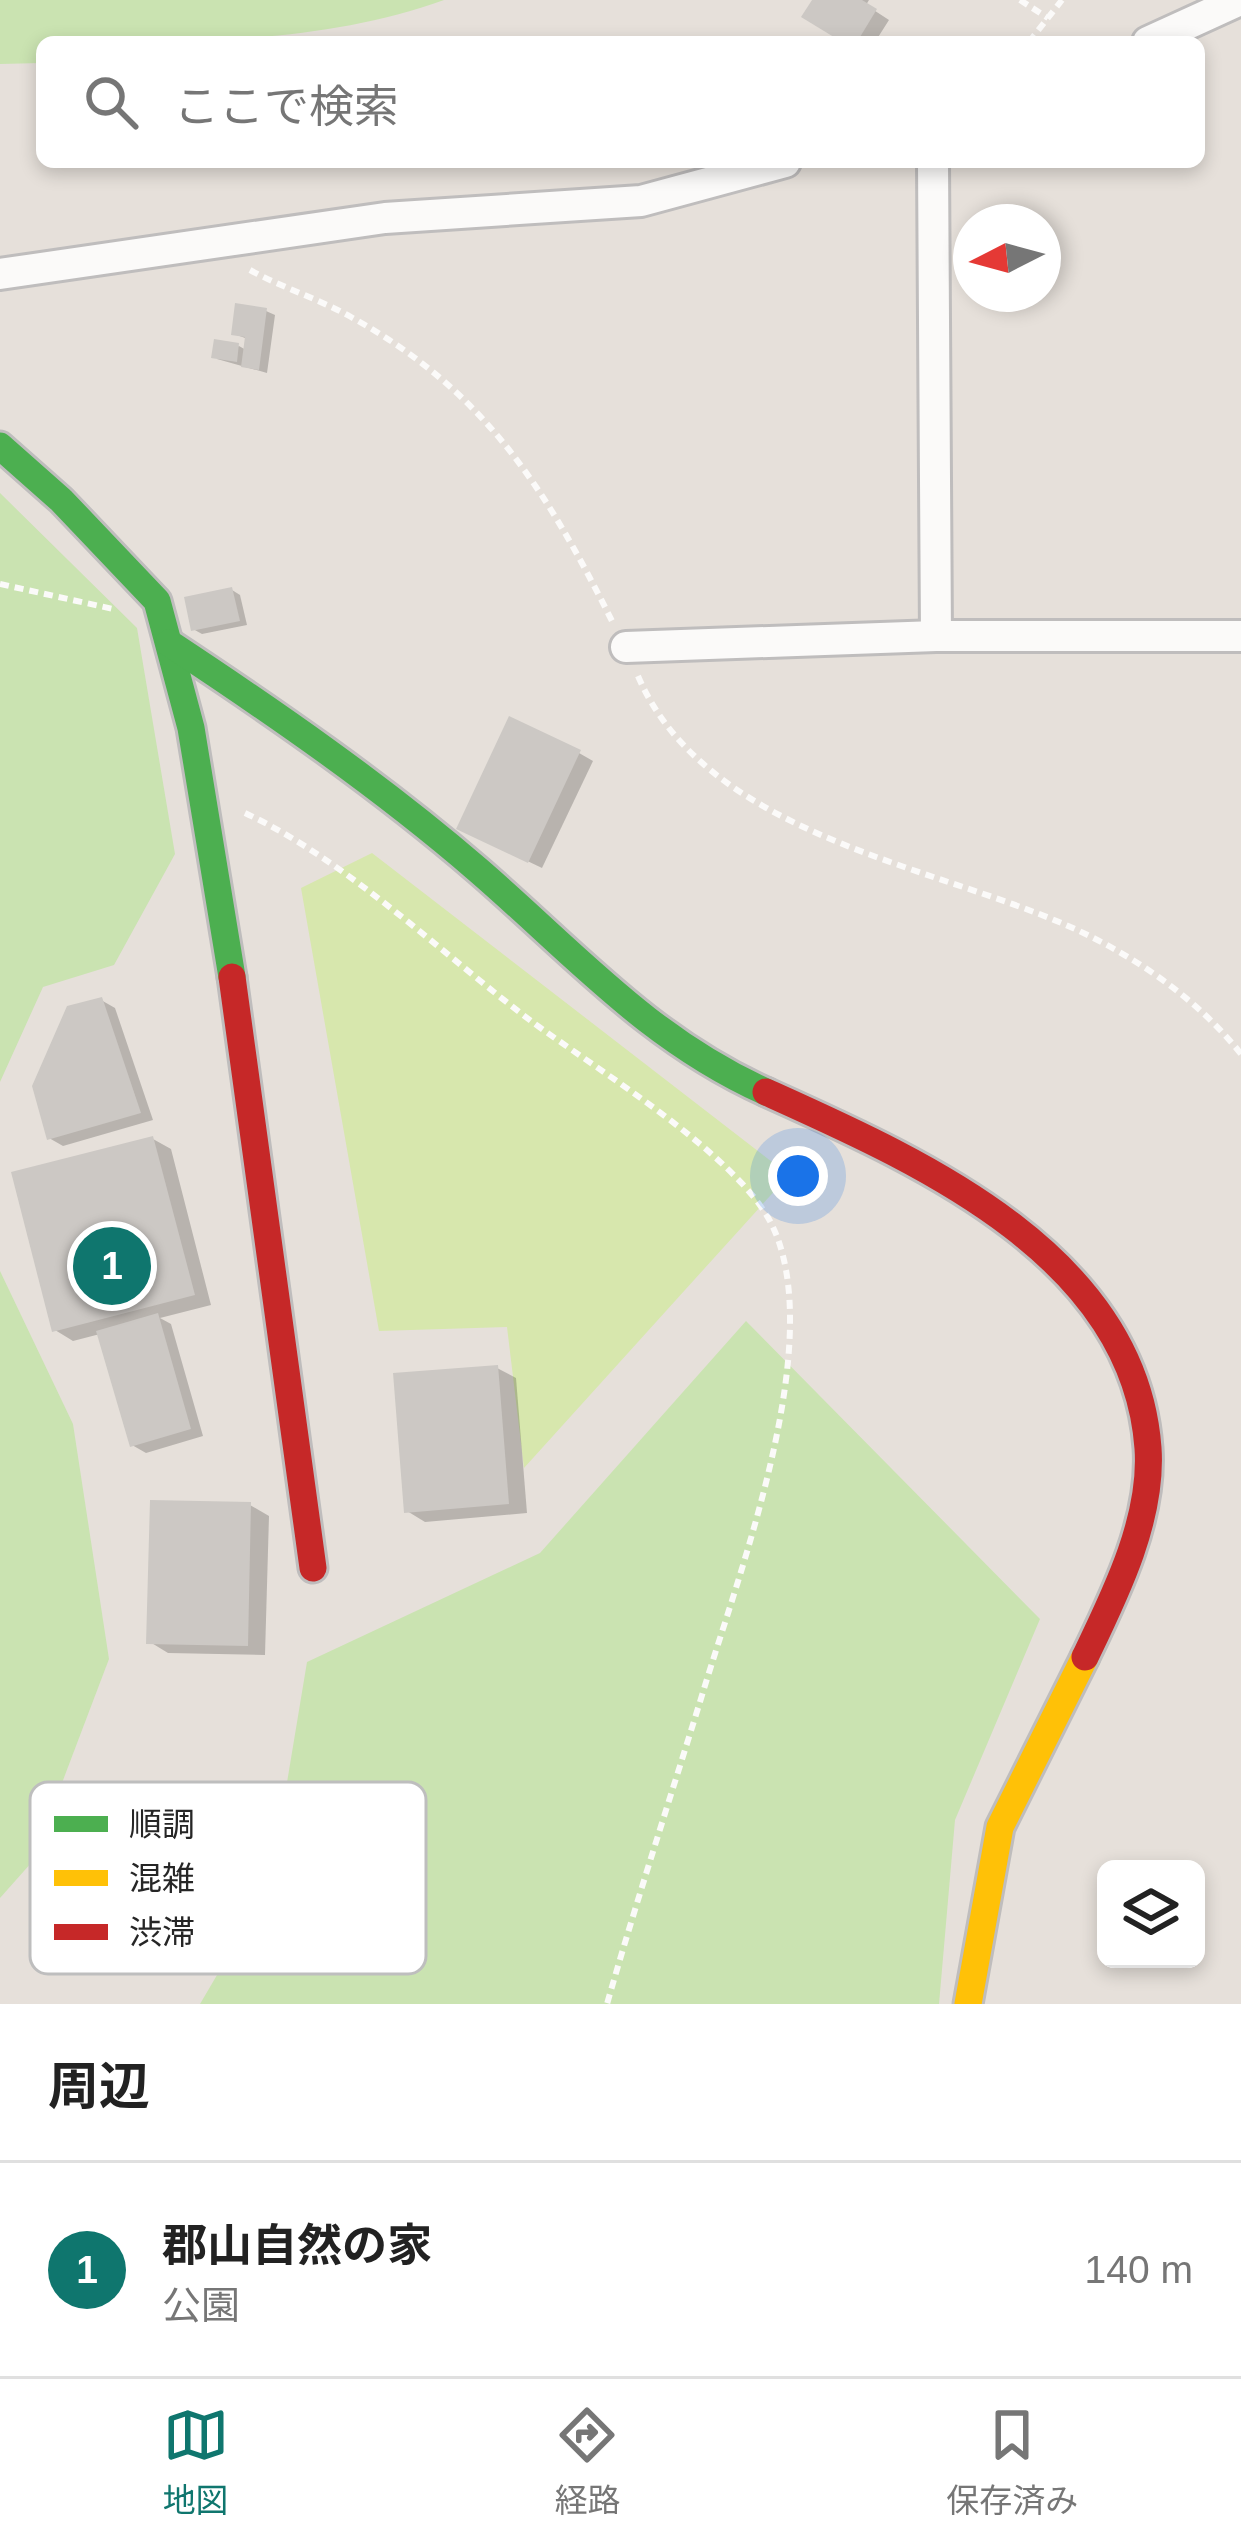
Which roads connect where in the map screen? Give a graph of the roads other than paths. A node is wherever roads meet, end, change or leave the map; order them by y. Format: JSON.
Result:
{"nodes":[{"id":1,"x":1240,"y":0,"type":"edge"},
{"id":2,"x":1161,"y":36,"type":"edge"},
{"id":3,"x":763,"y":168,"type":"edge"},
{"id":4,"x":933,"y":168,"type":"edge"},
{"id":5,"x":0,"y":274,"type":"edge"},
{"id":6,"x":0,"y":446,"type":"edge"},
{"id":7,"x":936,"y":636,"type":"junction"},
{"id":8,"x":1241,"y":636,"type":"edge"},
{"id":9,"x":169,"y":643,"type":"junction"},
{"id":10,"x":626,"y":647,"type":"dead end"},
{"id":11,"x":313,"y":1568,"type":"dead end"},
{"id":12,"x":968,"y":2004,"type":"edge"}],
"edges":[{"from":1,"to":2,"type":"street"},
{"from":3,"to":5,"type":"street"},
{"from":4,"to":7,"type":"street"},
{"from":6,"to":9,"type":"street"},
{"from":7,"to":8,"type":"street"},
{"from":7,"to":10,"type":"street"},
{"from":9,"to":11,"type":"street"},
{"from":9,"to":12,"type":"street"}]}
